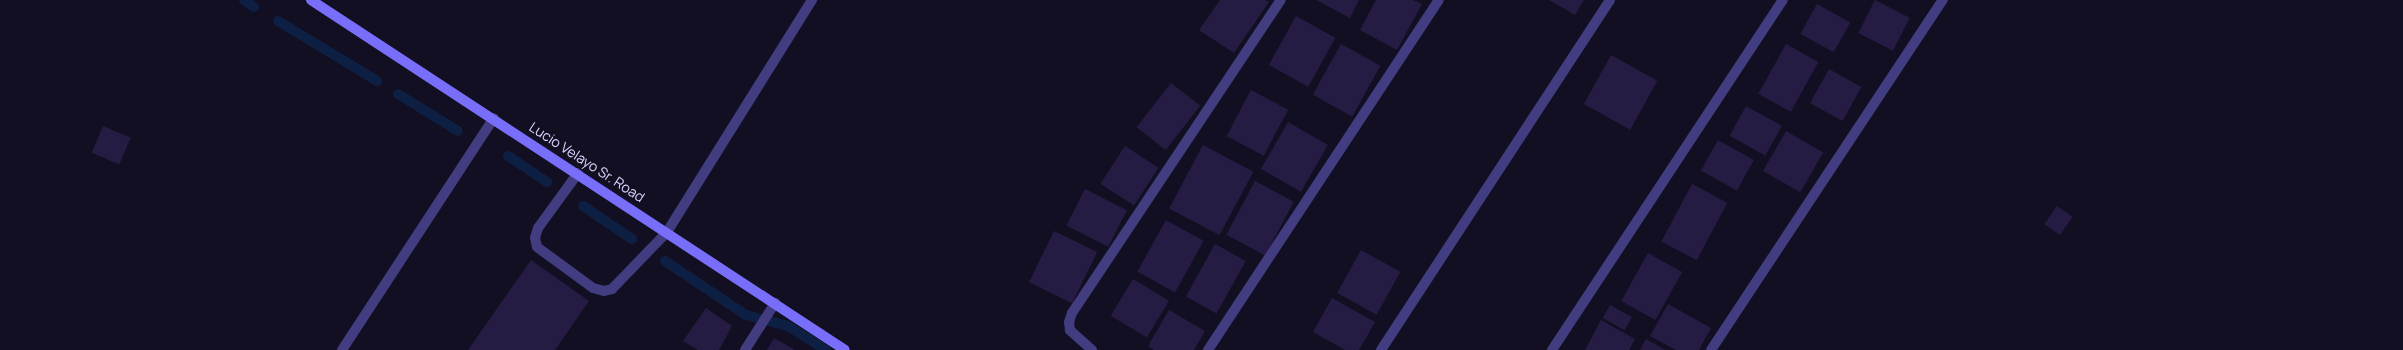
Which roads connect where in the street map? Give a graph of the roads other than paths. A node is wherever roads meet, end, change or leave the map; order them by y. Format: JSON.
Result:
{"nodes":[{"id":1,"x":311,"y":0,"type":"edge"},
{"id":2,"x":812,"y":0,"type":"edge"},
{"id":3,"x":1281,"y":0,"type":"edge"},
{"id":4,"x":1438,"y":0,"type":"edge"},
{"id":5,"x":1610,"y":0,"type":"edge"},
{"id":6,"x":1783,"y":0,"type":"edge"},
{"id":7,"x":1943,"y":0,"type":"edge"},
{"id":8,"x":494,"y":118,"type":"junction"},
{"id":9,"x":578,"y":173,"type":"junction"},
{"id":10,"x":667,"y":232,"type":"junction"},
{"id":11,"x":775,"y":303,"type":"junction"},
{"id":12,"x":342,"y":350,"type":"edge"},
{"id":13,"x":745,"y":350,"type":"edge"},
{"id":14,"x":846,"y":350,"type":"edge"},
{"id":15,"x":1092,"y":350,"type":"edge"},
{"id":16,"x":1208,"y":350,"type":"edge"},
{"id":17,"x":1381,"y":350,"type":"edge"},
{"id":18,"x":1552,"y":350,"type":"edge"},
{"id":19,"x":1711,"y":350,"type":"edge"}],
"edges":[{"from":1,"to":8,"type":"main road","name":"Lucio Velayo Sr. Road"},
{"from":2,"to":10,"type":"street"},
{"from":3,"to":15,"type":"street"},
{"from":4,"to":16,"type":"street"},
{"from":5,"to":17,"type":"street"},
{"from":6,"to":18,"type":"street"},
{"from":7,"to":19,"type":"street"},
{"from":8,"to":9,"type":"main road","name":"Lucio Velayo Sr. Road"},
{"from":8,"to":12,"type":"street"},
{"from":9,"to":10,"type":"main road","name":"Lucio Velayo Sr. Road"},
{"from":9,"to":10,"type":"street"},
{"from":10,"to":11,"type":"main road","name":"Lucio Velayo Sr. Road"},
{"from":11,"to":13,"type":"street"},
{"from":11,"to":14,"type":"main road","name":"Lucio Velayo Sr. Road"}]}
